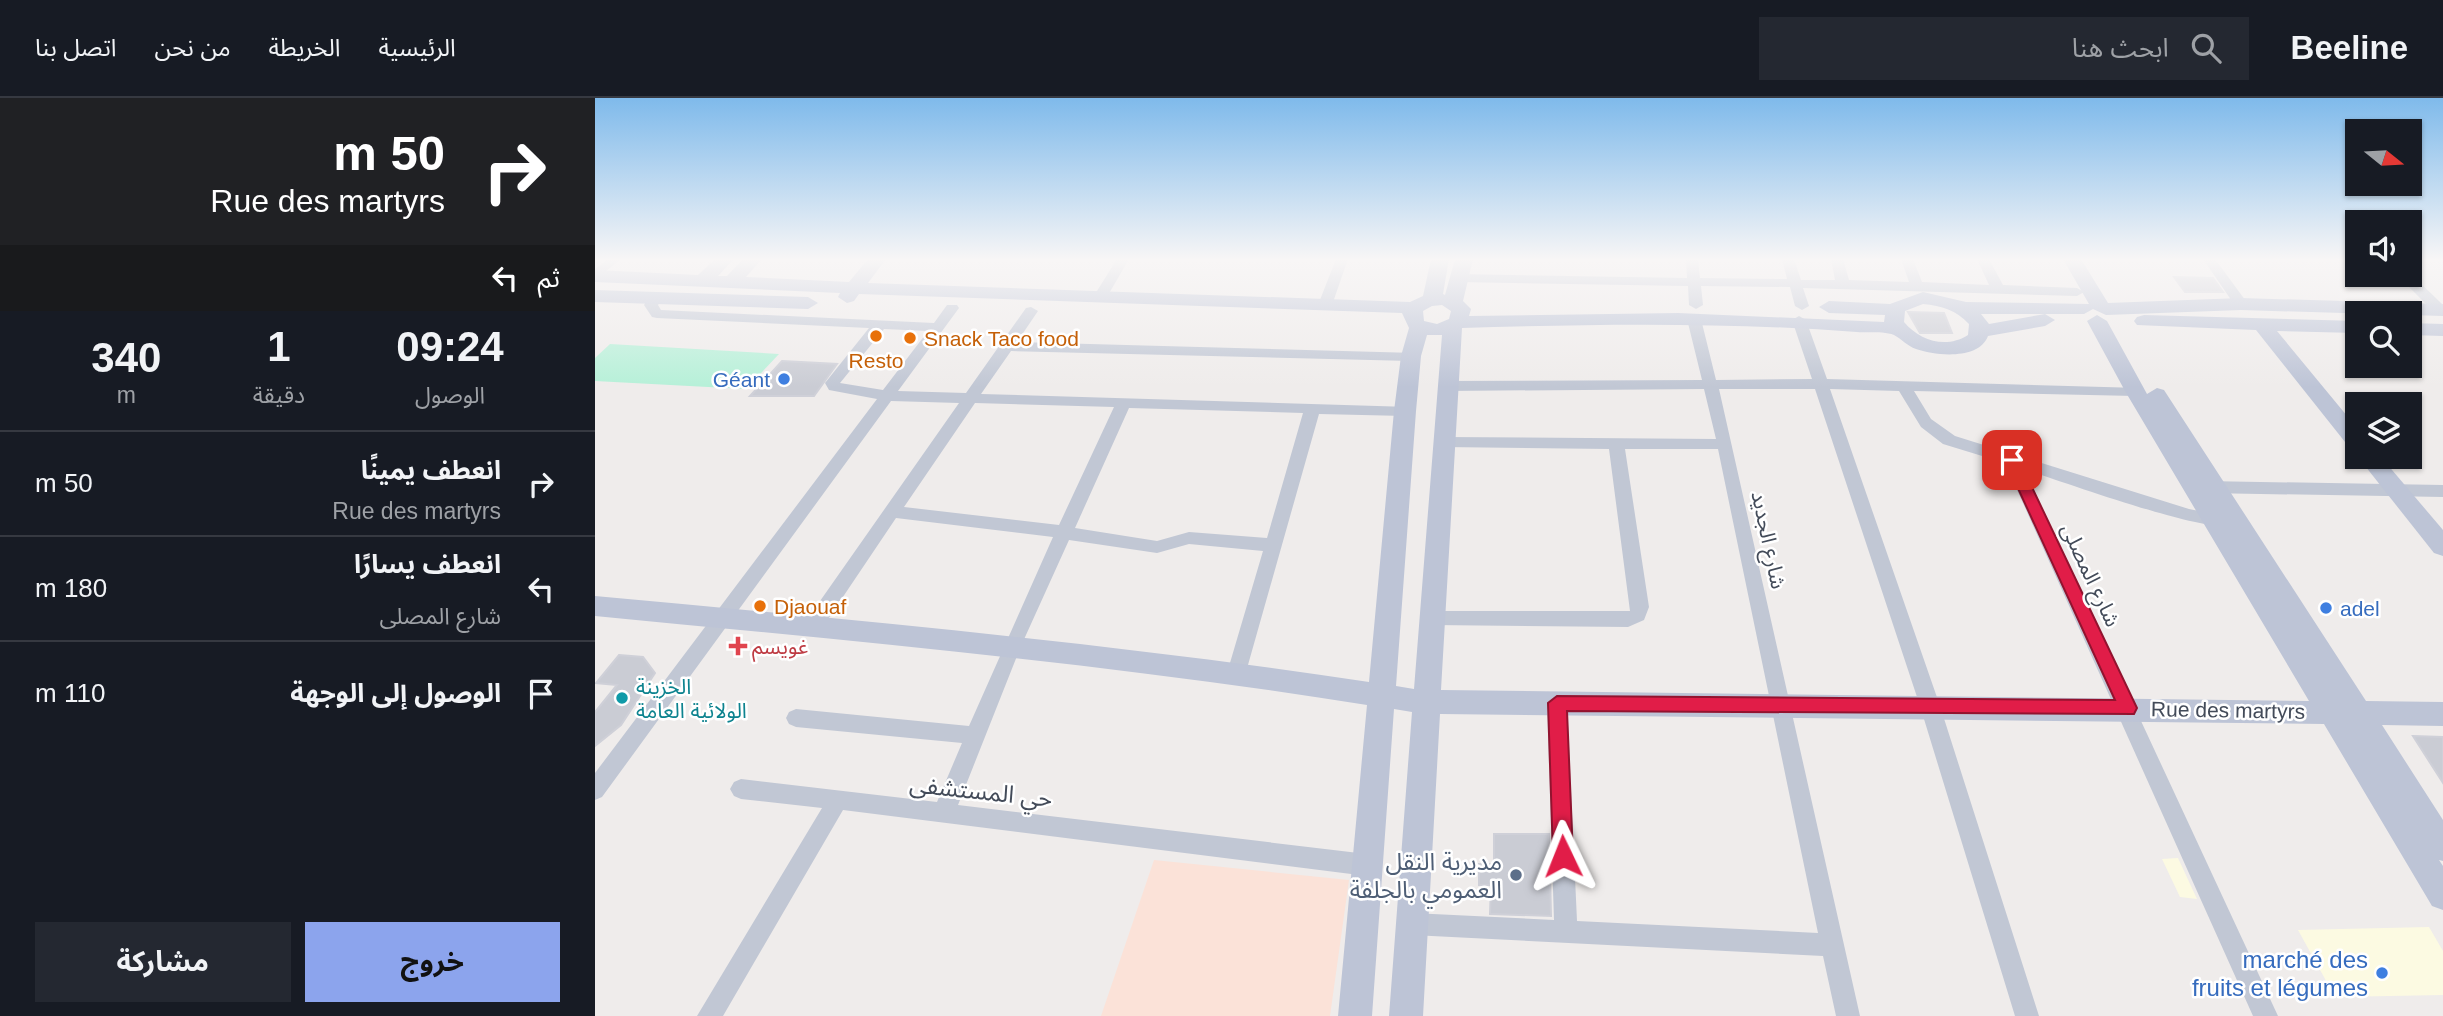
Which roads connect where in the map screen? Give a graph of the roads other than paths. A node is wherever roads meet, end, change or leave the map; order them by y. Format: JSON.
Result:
{"nodes":[{"id":1,"x":654,"y":302,"type":"edge"},
{"id":2,"x":761,"y":302,"type":"edge"},
{"id":3,"x":1206,"y":302,"type":"edge"},
{"id":4,"x":1326,"y":302,"type":"edge"},
{"id":5,"x":1430,"y":302,"type":"edge"},
{"id":6,"x":1435,"y":302,"type":"edge"},
{"id":7,"x":1456,"y":302,"type":"edge"},
{"id":8,"x":1695,"y":302,"type":"edge"},
{"id":9,"x":1798,"y":302,"type":"edge"},
{"id":10,"x":1909,"y":302,"type":"edge"},
{"id":11,"x":1950,"y":302,"type":"edge"},
{"id":12,"x":2055,"y":302,"type":"edge"},
{"id":13,"x":2089,"y":302,"type":"edge"},
{"id":14,"x":2092,"y":302,"type":"edge"},
{"id":15,"x":2429,"y":302,"type":"edge"},
{"id":16,"x":841,"y":304,"type":"joint"},
{"id":17,"x":2241,"y":304,"type":"joint"},
{"id":18,"x":1325,"y":305,"type":"junction"},
{"id":19,"x":952,"y":308,"type":"junction"},
{"id":20,"x":1964,"y":308,"type":"junction"},
{"id":21,"x":1031,"y":311,"type":"junction"},
{"id":22,"x":2096,"y":311,"type":"junction"},
{"id":23,"x":1695,"y":312,"type":"junction"},
{"id":24,"x":1801,"y":313,"type":"junction"},
{"id":25,"x":1455,"y":314,"type":"junction"},
{"id":26,"x":2442,"y":316,"type":"edge"},
{"id":27,"x":1415,"y":318,"type":"junction"},
{"id":28,"x":1897,"y":320,"type":"junction"},
{"id":29,"x":880,"y":324,"type":"junction"},
{"id":30,"x":2422,"y":324,"type":"edge"},
{"id":31,"x":2262,"y":325,"type":"junction"},
{"id":32,"x":939,"y":327,"type":"junction"},
{"id":33,"x":2345,"y":327,"type":"edge"},
{"id":34,"x":1980,"y":331,"type":"junction"},
{"id":35,"x":1006,"y":346,"type":"junction"},
{"id":36,"x":1411,"y":356,"type":"junction"},
{"id":37,"x":1712,"y":384,"type":"junction"},
{"id":38,"x":1819,"y":384,"type":"junction"},
{"id":39,"x":1445,"y":386,"type":"junction"},
{"id":40,"x":1904,"y":387,"type":"junction"},
{"id":41,"x":2135,"y":391,"type":"junction"},
{"id":42,"x":889,"y":396,"type":"junction"},
{"id":43,"x":971,"y":399,"type":"junction"},
{"id":44,"x":1123,"y":404,"type":"junction"},
{"id":45,"x":1312,"y":410,"type":"junction"},
{"id":46,"x":1405,"y":411,"type":"junction"},
{"id":47,"x":2345,"y":427,"type":"edge"},
{"id":48,"x":1443,"y":442,"type":"junction"},
{"id":49,"x":1616,"y":443,"type":"junction"},
{"id":50,"x":1725,"y":444,"type":"junction"},
{"id":51,"x":2012,"y":460,"type":"junction"},
{"id":52,"x":2379,"y":469,"type":"edge"},
{"id":53,"x":2205,"y":486,"type":"junction"},
{"id":54,"x":2397,"y":491,"type":"junction"},
{"id":55,"x":2443,"y":491,"type":"edge"},
{"id":56,"x":893,"y":512,"type":"junction"},
{"id":57,"x":2226,"y":522,"type":"junction"},
{"id":58,"x":1064,"y":534,"type":"junction"},
{"id":59,"x":1271,"y":545,"type":"junction"},
{"id":60,"x":2443,"y":547,"type":"edge"},
{"id":61,"x":595,"y":606,"type":"edge"},
{"id":62,"x":725,"y":617,"type":"junction"},
{"id":63,"x":1432,"y":618,"type":"junction"},
{"id":64,"x":813,"y":625,"type":"junction"},
{"id":65,"x":1012,"y":646,"type":"junction"},
{"id":66,"x":1237,"y":673,"type":"junction"},
{"id":67,"x":1383,"y":697,"type":"junction"},
{"id":68,"x":1425,"y":702,"type":"junction"},
{"id":69,"x":1557,"y":703,"type":"junction"},
{"id":70,"x":1782,"y":706,"type":"junction"},
{"id":71,"x":1930,"y":706,"type":"junction"},
{"id":72,"x":2128,"y":708,"type":"junction"},
{"id":73,"x":2332,"y":712,"type":"junction"},
{"id":74,"x":2360,"y":712,"type":"junction"},
{"id":75,"x":2443,"y":714,"type":"edge"},
{"id":76,"x":796,"y":718,"type":"dead end"},
{"id":77,"x":975,"y":735,"type":"junction"},
{"id":78,"x":741,"y":789,"type":"dead end"},
{"id":79,"x":595,"y":790,"type":"edge"},
{"id":80,"x":838,"y":800,"type":"junction"},
{"id":81,"x":944,"y":812,"type":"junction"},
{"id":82,"x":2443,"y":847,"type":"edge"},
{"id":83,"x":1367,"y":865,"type":"junction"},
{"id":84,"x":2443,"y":895,"type":"edge"},
{"id":85,"x":1412,"y":925,"type":"junction"},
{"id":86,"x":1566,"y":933,"type":"junction"},
{"id":87,"x":1833,"y":946,"type":"junction"},
{"id":88,"x":709,"y":1016,"type":"edge"},
{"id":89,"x":1355,"y":1016,"type":"edge"},
{"id":90,"x":1406,"y":1016,"type":"edge"},
{"id":91,"x":1848,"y":1016,"type":"edge"},
{"id":92,"x":2027,"y":1016,"type":"edge"},
{"id":93,"x":2266,"y":1016,"type":"edge"}],
"edges":[{"from":1,"to":29,"type":"street"},
{"from":2,"to":16,"type":"street"},
{"from":3,"to":18,"type":"street"},
{"from":4,"to":18,"type":"street"},
{"from":5,"to":27,"type":"street"},
{"from":6,"to":25,"type":"street"},
{"from":7,"to":25,"type":"street"},
{"from":8,"to":23,"type":"street","name":"شارع الجديد"},
{"from":9,"to":24,"type":"street"},
{"from":10,"to":28,"type":"street"},
{"from":11,"to":20,"type":"street"},
{"from":12,"to":22,"type":"street"},
{"from":13,"to":22,"type":"street"},
{"from":14,"to":22,"type":"street"},
{"from":15,"to":26,"type":"street"},
{"from":16,"to":19,"type":"street"},
{"from":17,"to":22,"type":"street"},
{"from":17,"to":26,"type":"street"},
{"from":18,"to":27,"type":"street"},
{"from":19,"to":21,"type":"street"},
{"from":19,"to":32,"type":"street"},
{"from":20,"to":22,"type":"street"},
{"from":20,"to":34,"type":"street"},
{"from":21,"to":27,"type":"street"},
{"from":21,"to":35,"type":"street"},
{"from":22,"to":31,"type":"street"},
{"from":22,"to":34,"type":"street"},
{"from":22,"to":41,"type":"street"},
{"from":22,"to":53,"type":"street"},
{"from":23,"to":24,"type":"street"},
{"from":23,"to":25,"type":"street"},
{"from":23,"to":37,"type":"street","name":"شارع الجديد"},
{"from":24,"to":28,"type":"street"},
{"from":24,"to":38,"type":"street"},
{"from":25,"to":27,"type":"street"},
{"from":25,"to":39,"type":"street"},
{"from":26,"to":30,"type":"street"},
{"from":27,"to":36,"type":"street"},
{"from":28,"to":34,"type":"street"},
{"from":29,"to":32,"type":"street"},
{"from":29,"to":42,"type":"street"},
{"from":31,"to":33,"type":"street"},
{"from":31,"to":47,"type":"street"},
{"from":32,"to":42,"type":"street"},
{"from":35,"to":36,"type":"street"},
{"from":35,"to":43,"type":"street"},
{"from":36,"to":46,"type":"street"},
{"from":37,"to":38,"type":"street"},
{"from":37,"to":39,"type":"street"},
{"from":37,"to":50,"type":"street","name":"شارع الجديد"},
{"from":38,"to":40,"type":"street"},
{"from":38,"to":71,"type":"street"},
{"from":39,"to":48,"type":"street"},
{"from":40,"to":41,"type":"street"},
{"from":40,"to":51,"type":"street"},
{"from":41,"to":53,"type":"street"},
{"from":42,"to":43,"type":"street"},
{"from":42,"to":62,"type":"street"},
{"from":43,"to":44,"type":"street"},
{"from":43,"to":56,"type":"street"},
{"from":44,"to":45,"type":"street"},
{"from":44,"to":58,"type":"street"},
{"from":45,"to":46,"type":"street"},
{"from":45,"to":59,"type":"street"},
{"from":46,"to":67,"type":"street"},
{"from":48,"to":49,"type":"street"},
{"from":48,"to":63,"type":"street"},
{"from":49,"to":50,"type":"street"},
{"from":49,"to":63,"type":"street"},
{"from":50,"to":70,"type":"street","name":"شارع الجديد"},
{"from":51,"to":57,"type":"street"},
{"from":51,"to":72,"type":"street","name":"شارع المصلى"},
{"from":52,"to":54,"type":"street"},
{"from":53,"to":54,"type":"street"},
{"from":53,"to":57,"type":"street"},
{"from":54,"to":55,"type":"street"},
{"from":54,"to":60,"type":"street"},
{"from":56,"to":58,"type":"street"},
{"from":56,"to":64,"type":"street"},
{"from":57,"to":73,"type":"street"},
{"from":57,"to":74,"type":"street"},
{"from":58,"to":59,"type":"street"},
{"from":58,"to":65,"type":"street"},
{"from":59,"to":66,"type":"street"},
{"from":61,"to":62,"type":"street","name":"Rue des martyrs"},
{"from":62,"to":64,"type":"street","name":"Rue des martyrs"},
{"from":62,"to":79,"type":"street"},
{"from":63,"to":68,"type":"street"},
{"from":64,"to":65,"type":"street","name":"Rue des martyrs"},
{"from":65,"to":66,"type":"street","name":"Rue des martyrs"},
{"from":65,"to":77,"type":"street"},
{"from":66,"to":67,"type":"street","name":"Rue des martyrs"},
{"from":67,"to":68,"type":"street","name":"Rue des martyrs"},
{"from":67,"to":83,"type":"street"},
{"from":68,"to":69,"type":"street","name":"Rue des martyrs"},
{"from":68,"to":85,"type":"street"},
{"from":69,"to":70,"type":"street","name":"Rue des martyrs"},
{"from":69,"to":86,"type":"street"},
{"from":70,"to":71,"type":"street","name":"Rue des martyrs"},
{"from":70,"to":87,"type":"street","name":"شارع الجديد"},
{"from":71,"to":72,"type":"street","name":"Rue des martyrs"},
{"from":71,"to":92,"type":"street"},
{"from":72,"to":73,"type":"street","name":"Rue des martyrs"},
{"from":72,"to":93,"type":"street","name":"شارع المصلى"},
{"from":73,"to":74,"type":"street","name":"Rue des martyrs"},
{"from":73,"to":84,"type":"street"},
{"from":74,"to":75,"type":"street","name":"Rue des martyrs"},
{"from":74,"to":82,"type":"street"},
{"from":76,"to":77,"type":"street"},
{"from":77,"to":81,"type":"street"},
{"from":78,"to":80,"type":"street","name":"حي المستشفى"},
{"from":80,"to":81,"type":"street","name":"حي المستشفى"},
{"from":80,"to":88,"type":"street"},
{"from":81,"to":83,"type":"street","name":"حي المستشفى"},
{"from":83,"to":89,"type":"street"},
{"from":85,"to":86,"type":"street"},
{"from":85,"to":90,"type":"street"},
{"from":86,"to":87,"type":"street"},
{"from":87,"to":91,"type":"street","name":"شارع الجديد"}]}
